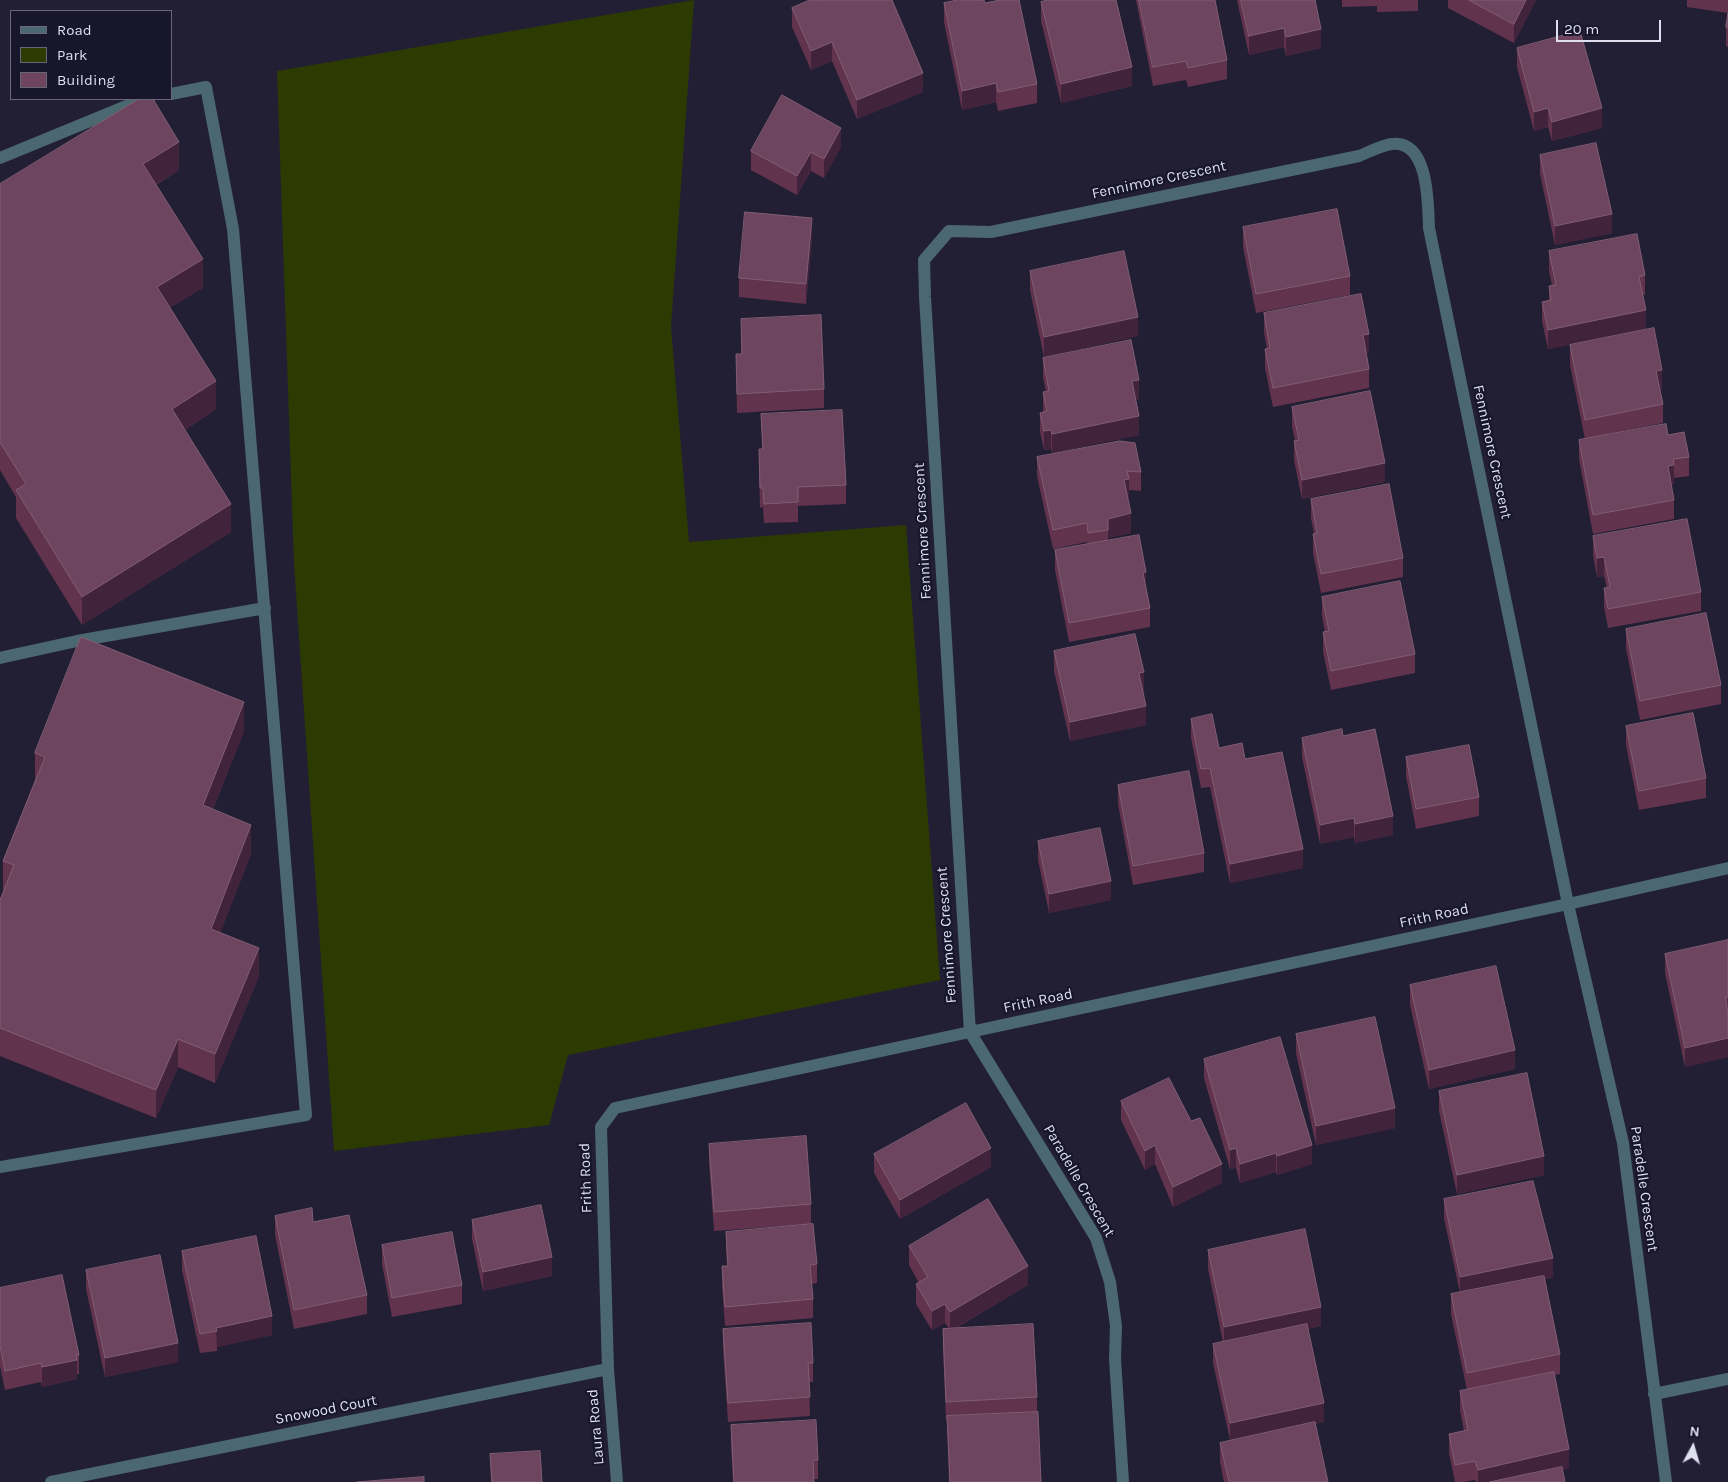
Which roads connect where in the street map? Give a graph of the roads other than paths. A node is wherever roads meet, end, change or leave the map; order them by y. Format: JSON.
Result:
{"nodes":[{"id":1,"x":172,"y":94,"type":"edge"},
{"id":2,"x":141,"y":100,"type":"edge"},
{"id":3,"x":0,"y":158,"type":"edge"},
{"id":4,"x":265,"y":608,"type":"junction"},
{"id":5,"x":0,"y":658,"type":"edge"},
{"id":6,"x":1728,"y":868,"type":"edge"},
{"id":7,"x":1568,"y":904,"type":"junction"},
{"id":8,"x":970,"y":1032,"type":"junction"},
{"id":9,"x":0,"y":1167,"type":"edge"},
{"id":10,"x":608,"y":1370,"type":"junction"},
{"id":11,"x":1728,"y":1379,"type":"edge"},
{"id":12,"x":1654,"y":1394,"type":"junction"},
{"id":13,"x":51,"y":1482,"type":"edge"},
{"id":14,"x":617,"y":1482,"type":"edge"},
{"id":15,"x":1124,"y":1482,"type":"edge"},
{"id":16,"x":1666,"y":1482,"type":"edge"}],
"edges":[{"from":1,"to":4,"type":"street"},
{"from":2,"to":3,"type":"street"},
{"from":4,"to":5,"type":"street"},
{"from":4,"to":9,"type":"street"},
{"from":6,"to":7,"type":"street","name":"Frith Road"},
{"from":7,"to":8,"type":"street","name":"Frith Road"},
{"from":7,"to":8,"type":"street","name":"Fennimore Crescent"},
{"from":7,"to":12,"type":"street","name":"Paradelle Crescent"},
{"from":8,"to":10,"type":"street","name":"Frith Road"},
{"from":8,"to":15,"type":"street","name":"Paradelle Crescent"},
{"from":10,"to":13,"type":"street","name":"Snowood Court"},
{"from":10,"to":14,"type":"street","name":"Laura Road"},
{"from":11,"to":12,"type":"street"},
{"from":12,"to":16,"type":"street","name":"Paradelle Crescent"}]}
